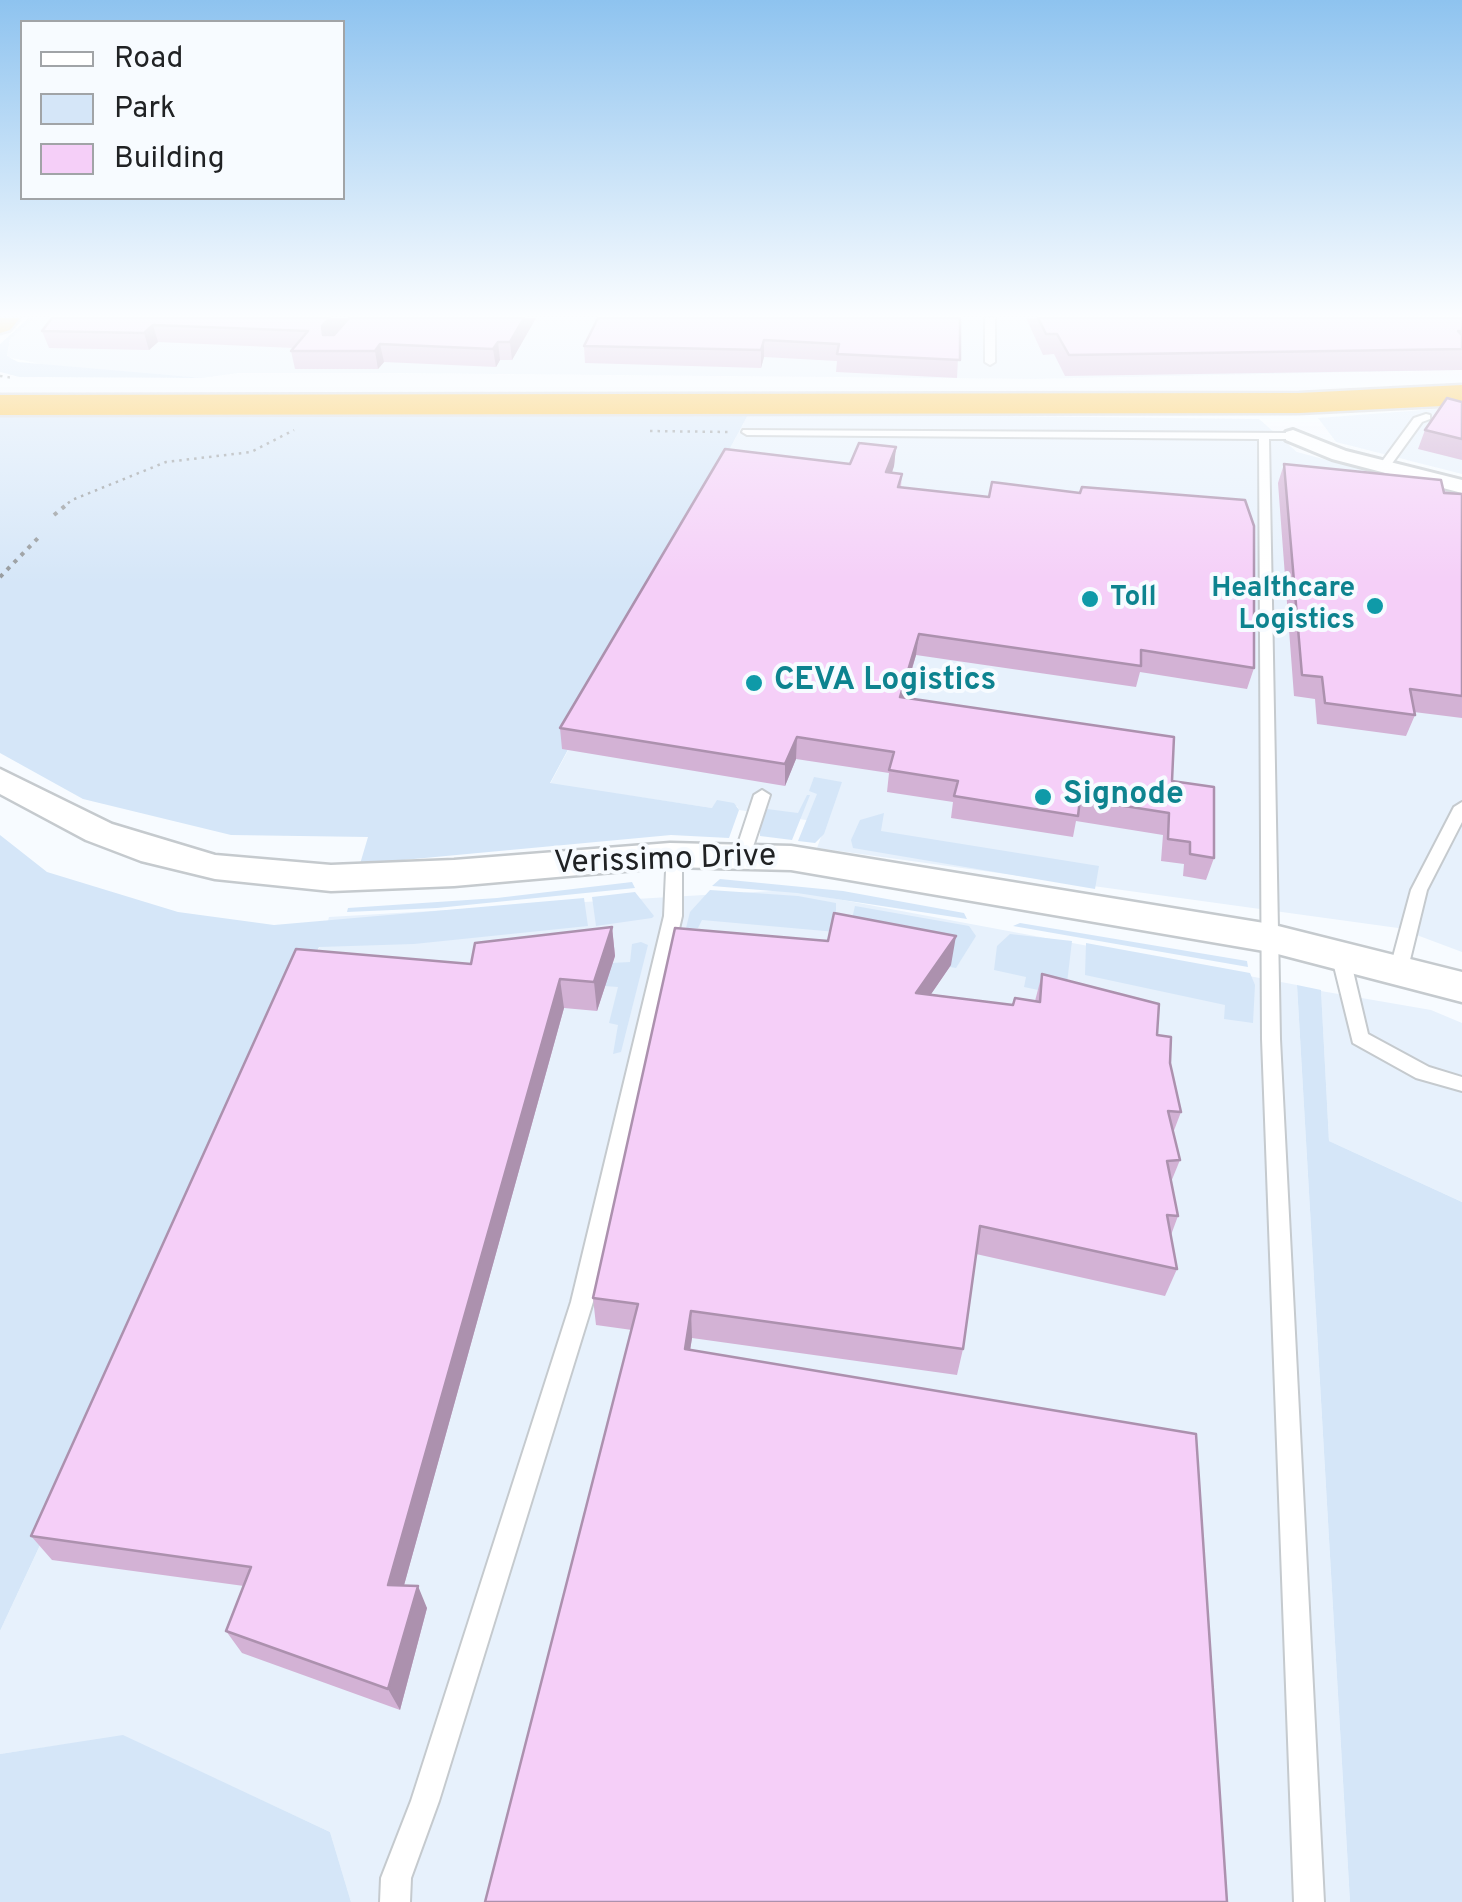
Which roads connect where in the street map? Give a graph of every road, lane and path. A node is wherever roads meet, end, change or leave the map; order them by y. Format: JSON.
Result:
{"nodes":[{"id":1,"x":1426,"y":416,"type":"dead end"},
{"id":2,"x":303,"y":428,"type":"dead end"},
{"id":3,"x":747,"y":432,"type":"dead end"},
{"id":4,"x":1264,"y":436,"type":"junction"},
{"id":5,"x":1293,"y":436,"type":"joint"},
{"id":6,"x":1384,"y":467,"type":"junction"},
{"id":7,"x":1462,"y":487,"type":"edge"},
{"id":8,"x":54,"y":515,"type":"dead end"},
{"id":9,"x":39,"y":536,"type":"dead end"},
{"id":10,"x":0,"y":577,"type":"edge"},
{"id":11,"x":0,"y":780,"type":"edge"},
{"id":12,"x":762,"y":795,"type":"dead end"},
{"id":13,"x":0,"y":808,"type":"edge"},
{"id":14,"x":1462,"y":808,"type":"edge"},
{"id":15,"x":742,"y":856,"type":"junction"},
{"id":16,"x":672,"y":863,"type":"junction"},
{"id":17,"x":1271,"y":946,"type":"junction"},
{"id":18,"x":1341,"y":958,"type":"junction"},
{"id":19,"x":1400,"y":968,"type":"junction"},
{"id":20,"x":1462,"y":987,"type":"edge"},
{"id":21,"x":1462,"y":1084,"type":"edge"},
{"id":22,"x":395,"y":1902,"type":"edge"},
{"id":23,"x":1309,"y":1902,"type":"edge"}],
"edges":[{"from":1,"to":6,"type":"lane"},
{"from":2,"to":8,"type":"path"},
{"from":3,"to":4,"type":"lane"},
{"from":4,"to":5,"type":"lane"},
{"from":4,"to":17,"type":"lane"},
{"from":5,"to":6,"type":"street"},
{"from":6,"to":7,"type":"street"},
{"from":9,"to":10,"type":"path"},
{"from":11,"to":16,"type":"street","name":"Verissimo Drive"},
{"from":12,"to":15,"type":"lane"},
{"from":13,"to":16,"type":"street","name":"Verissimo Drive"},
{"from":14,"to":19,"type":"lane"},
{"from":15,"to":16,"type":"street","name":"Verissimo Drive"},
{"from":15,"to":17,"type":"street","name":"Verissimo Drive"},
{"from":16,"to":17,"type":"street","name":"Verissimo Drive"},
{"from":16,"to":22,"type":"lane"},
{"from":17,"to":18,"type":"street","name":"Verissimo Drive"},
{"from":17,"to":23,"type":"lane"},
{"from":18,"to":19,"type":"street","name":"Verissimo Drive"},
{"from":18,"to":21,"type":"lane"},
{"from":19,"to":20,"type":"street","name":"Verissimo Drive"}]}
